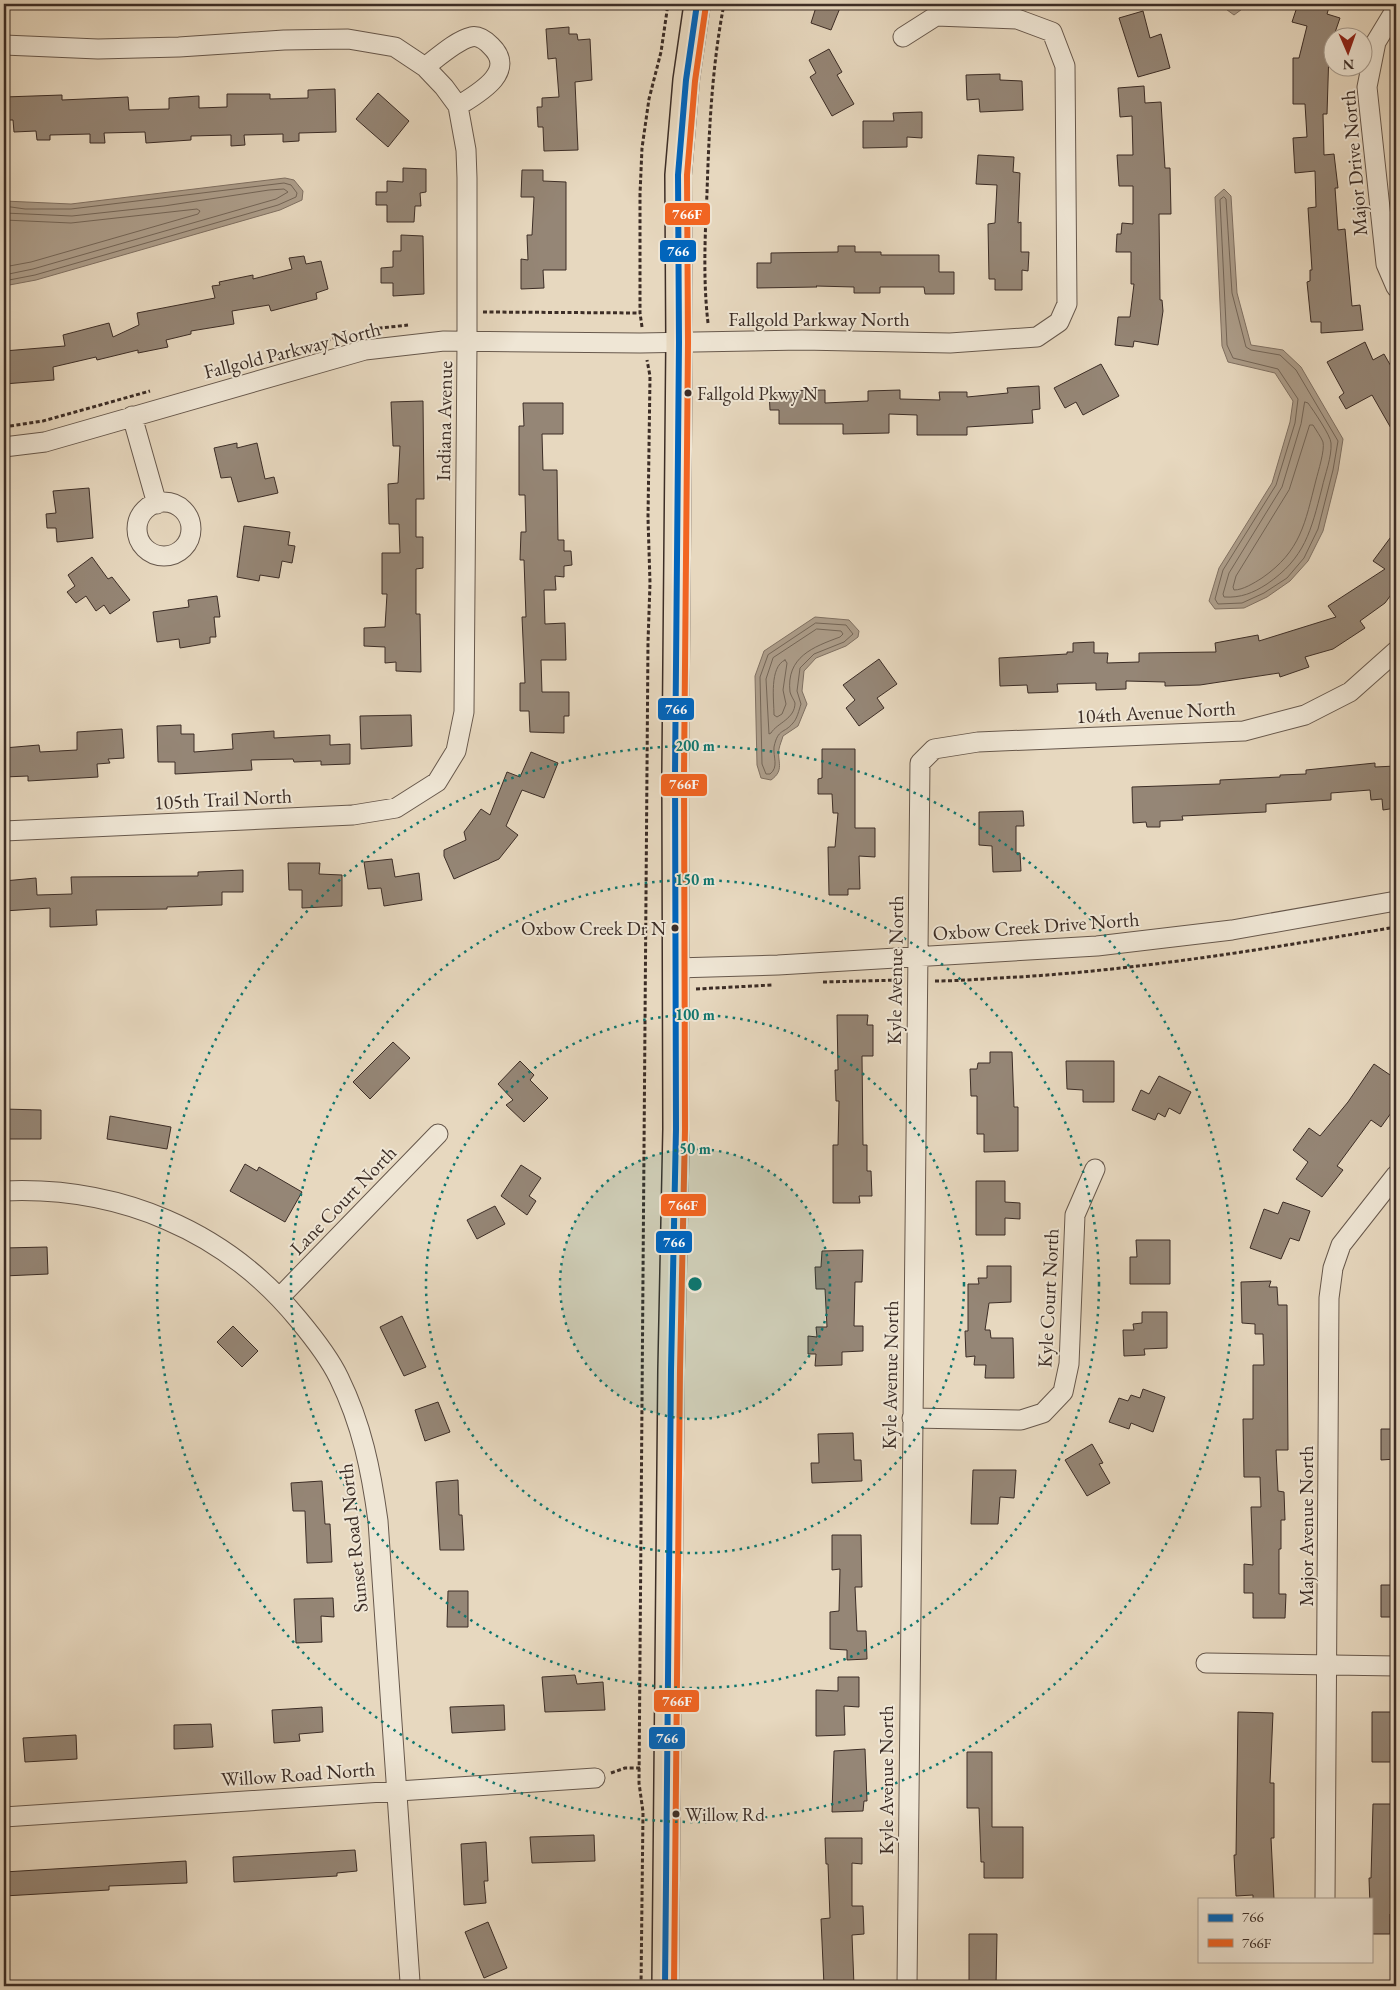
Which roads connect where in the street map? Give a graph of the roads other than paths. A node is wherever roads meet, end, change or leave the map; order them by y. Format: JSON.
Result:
{"nodes":[{"id":1,"x":697,"y":4,"type":"edge"},
{"id":2,"x":1396,"y":9,"type":"edge"},
{"id":3,"x":903,"y":38,"type":"dead end"},
{"id":4,"x":4,"y":45,"type":"edge"},
{"id":5,"x":425,"y":67,"type":"junction"},
{"id":6,"x":458,"y":106,"type":"junction"},
{"id":7,"x":1396,"y":287,"type":"edge"},
{"id":8,"x":679,"y":342,"type":"junction"},
{"id":9,"x":467,"y":343,"type":"junction"},
{"id":10,"x":132,"y":416,"type":"junction"},
{"id":11,"x":4,"y":447,"type":"edge"},
{"id":12,"x":158,"y":504,"type":"dead end"},
{"id":13,"x":1392,"y":663,"type":"edge"},
{"id":14,"x":920,"y":763,"type":"joint"},
{"id":15,"x":436,"y":782,"type":"joint"},
{"id":16,"x":4,"y":831,"type":"edge"},
{"id":17,"x":1396,"y":901,"type":"edge"},
{"id":18,"x":919,"y":957,"type":"junction"},
{"id":19,"x":676,"y":968,"type":"junction"},
{"id":20,"x":438,"y":1134,"type":"dead end"},
{"id":21,"x":1095,"y":1169,"type":"dead end"},
{"id":22,"x":1396,"y":1175,"type":"edge"},
{"id":23,"x":4,"y":1191,"type":"edge"},
{"id":24,"x":280,"y":1297,"type":"junction"},
{"id":25,"x":912,"y":1418,"type":"junction"},
{"id":26,"x":1206,"y":1663,"type":"dead end"},
{"id":27,"x":1328,"y":1664,"type":"junction"},
{"id":28,"x":1396,"y":1666,"type":"edge"},
{"id":29,"x":595,"y":1778,"type":"road end"},
{"id":30,"x":396,"y":1790,"type":"junction"},
{"id":31,"x":4,"y":1817,"type":"edge"},
{"id":32,"x":1325,"y":1898,"type":"edge"},
{"id":33,"x":410,"y":1982,"type":"dead end"},
{"id":34,"x":666,"y":1986,"type":"edge"},
{"id":35,"x":907,"y":1986,"type":"edge"}],
"edges":[{"from":1,"to":8,"type":"main road"},
{"from":2,"to":7,"type":"street","name":"Major Drive North"},
{"from":3,"to":8,"type":"street","name":"Fallgold Parkway North"},
{"from":4,"to":5,"type":"street","name":"Indiana Avenue"},
{"from":5,"to":6,"type":"street","name":"Indiana Avenue"},
{"from":5,"to":6,"type":"street"},
{"from":6,"to":9,"type":"street","name":"Indiana Avenue"},
{"from":8,"to":9,"type":"street","name":"Fallgold Parkway North"},
{"from":8,"to":19,"type":"main road"},
{"from":9,"to":10,"type":"street","name":"Fallgold Parkway North"},
{"from":9,"to":15,"type":"street","name":"Indiana Avenue"},
{"from":10,"to":11,"type":"street","name":"Fallgold Parkway North"},
{"from":10,"to":12,"type":"street"},
{"from":13,"to":14,"type":"street","name":"104th Avenue North"},
{"from":14,"to":18,"type":"street","name":"Kyle Avenue North"},
{"from":15,"to":16,"type":"street","name":"105th Trail North"},
{"from":17,"to":18,"type":"street","name":"Oxbow Creek Drive North"},
{"from":18,"to":19,"type":"street","name":"Oxbow Creek Drive North"},
{"from":18,"to":25,"type":"street","name":"Kyle Avenue North"},
{"from":19,"to":34,"type":"main road"},
{"from":20,"to":24,"type":"street","name":"Lane Court North"},
{"from":21,"to":25,"type":"street","name":"Kyle Court North"},
{"from":22,"to":27,"type":"street","name":"Major Avenue North"},
{"from":23,"to":24,"type":"street","name":"Sunset Road North"},
{"from":24,"to":30,"type":"street","name":"Sunset Road North"},
{"from":25,"to":35,"type":"street","name":"Kyle Avenue North"},
{"from":26,"to":27,"type":"street"},
{"from":27,"to":28,"type":"street"},
{"from":27,"to":32,"type":"street","name":"Major Avenue North"},
{"from":29,"to":30,"type":"street","name":"Willow Road North"},
{"from":30,"to":31,"type":"street","name":"Willow Road North"},
{"from":30,"to":33,"type":"street","name":"Sunset Road North"}]}
